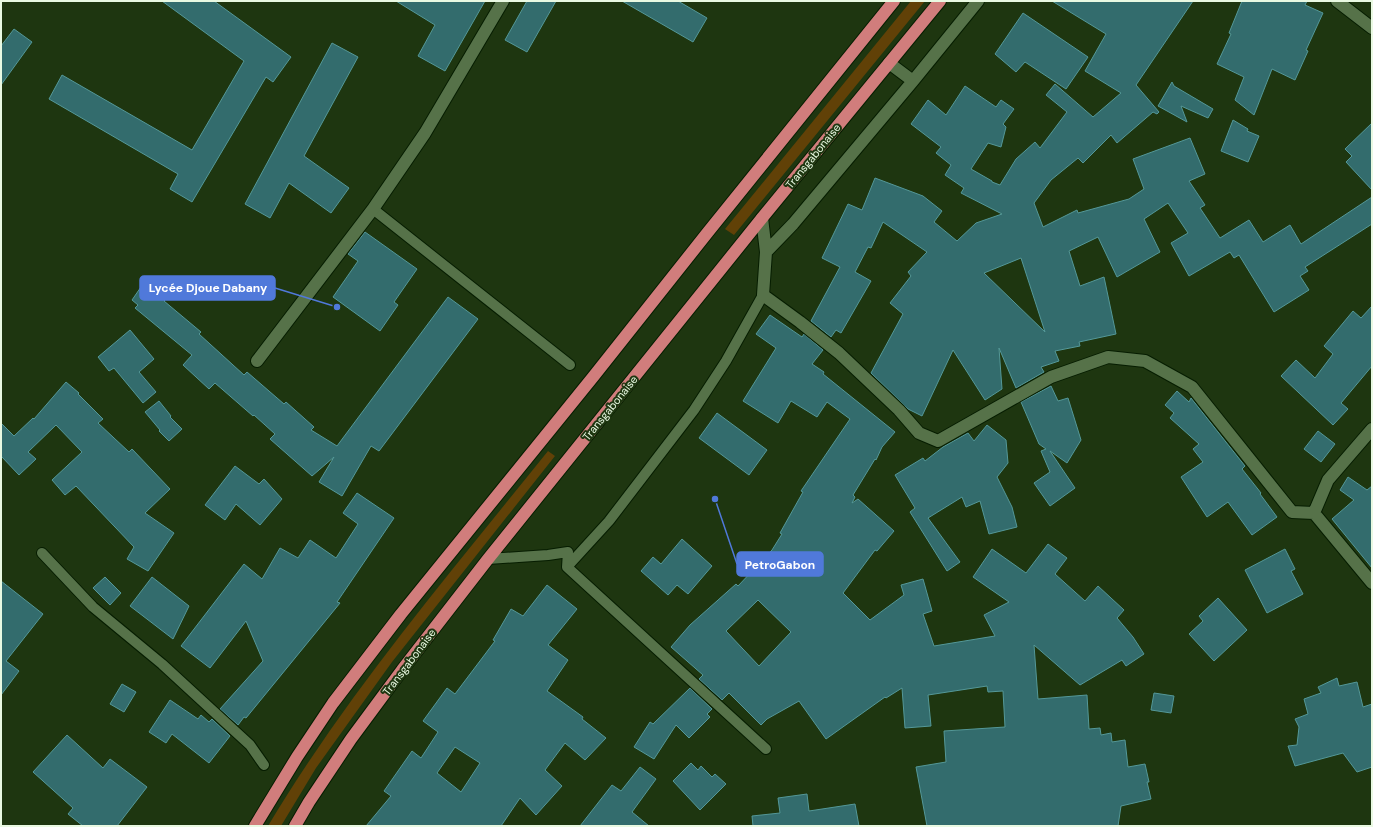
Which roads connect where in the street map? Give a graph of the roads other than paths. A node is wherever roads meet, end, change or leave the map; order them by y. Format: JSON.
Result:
{"nodes":[{"id":1,"x":503,"y":1,"type":"edge"},
{"id":2,"x":894,"y":1,"type":"edge"},
{"id":3,"x":940,"y":1,"type":"edge"},
{"id":4,"x":978,"y":1,"type":"edge"},
{"id":5,"x":1338,"y":1,"type":"edge"},
{"id":6,"x":1372,"y":28,"type":"edge"},
{"id":7,"x":889,"y":63,"type":"junction"},
{"id":8,"x":913,"y":81,"type":"junction"},
{"id":9,"x":373,"y":208,"type":"junction"},
{"id":10,"x":762,"y":218,"type":"junction"},
{"id":11,"x":766,"y":252,"type":"junction"},
{"id":12,"x":763,"y":295,"type":"junction"},
{"id":13,"x":257,"y":361,"type":"dead end"},
{"id":14,"x":570,"y":365,"type":"dead end"},
{"id":15,"x":1372,"y":429,"type":"edge"},
{"id":16,"x":1314,"y":513,"type":"junction"},
{"id":17,"x":42,"y":553,"type":"dead end"},
{"id":18,"x":488,"y":559,"type":"junction"},
{"id":19,"x":567,"y":567,"type":"junction"},
{"id":20,"x":1372,"y":583,"type":"edge"},
{"id":21,"x":766,"y":749,"type":"dead end"},
{"id":22,"x":264,"y":765,"type":"dead end"},
{"id":23,"x":255,"y":826,"type":"edge"},
{"id":24,"x":295,"y":826,"type":"edge"}],
"edges":[{"from":1,"to":9,"type":"street"},
{"from":2,"to":23,"type":"highway"},
{"from":3,"to":7,"type":"highway","name":"Transgabonaise"},
{"from":4,"to":8,"type":"street"},
{"from":5,"to":6,"type":"street"},
{"from":7,"to":8,"type":"street"},
{"from":7,"to":10,"type":"highway","name":"Transgabonaise"},
{"from":8,"to":11,"type":"street"},
{"from":9,"to":13,"type":"street"},
{"from":9,"to":14,"type":"lane"},
{"from":10,"to":11,"type":"street"},
{"from":10,"to":18,"type":"highway","name":"Transgabonaise"},
{"from":11,"to":12,"type":"street"},
{"from":12,"to":16,"type":"street"},
{"from":12,"to":19,"type":"lane"},
{"from":15,"to":16,"type":"street"},
{"from":16,"to":20,"type":"street"},
{"from":17,"to":22,"type":"lane"},
{"from":18,"to":19,"type":"lane"},
{"from":18,"to":24,"type":"highway","name":"Transgabonaise"},
{"from":19,"to":21,"type":"lane"}]}
